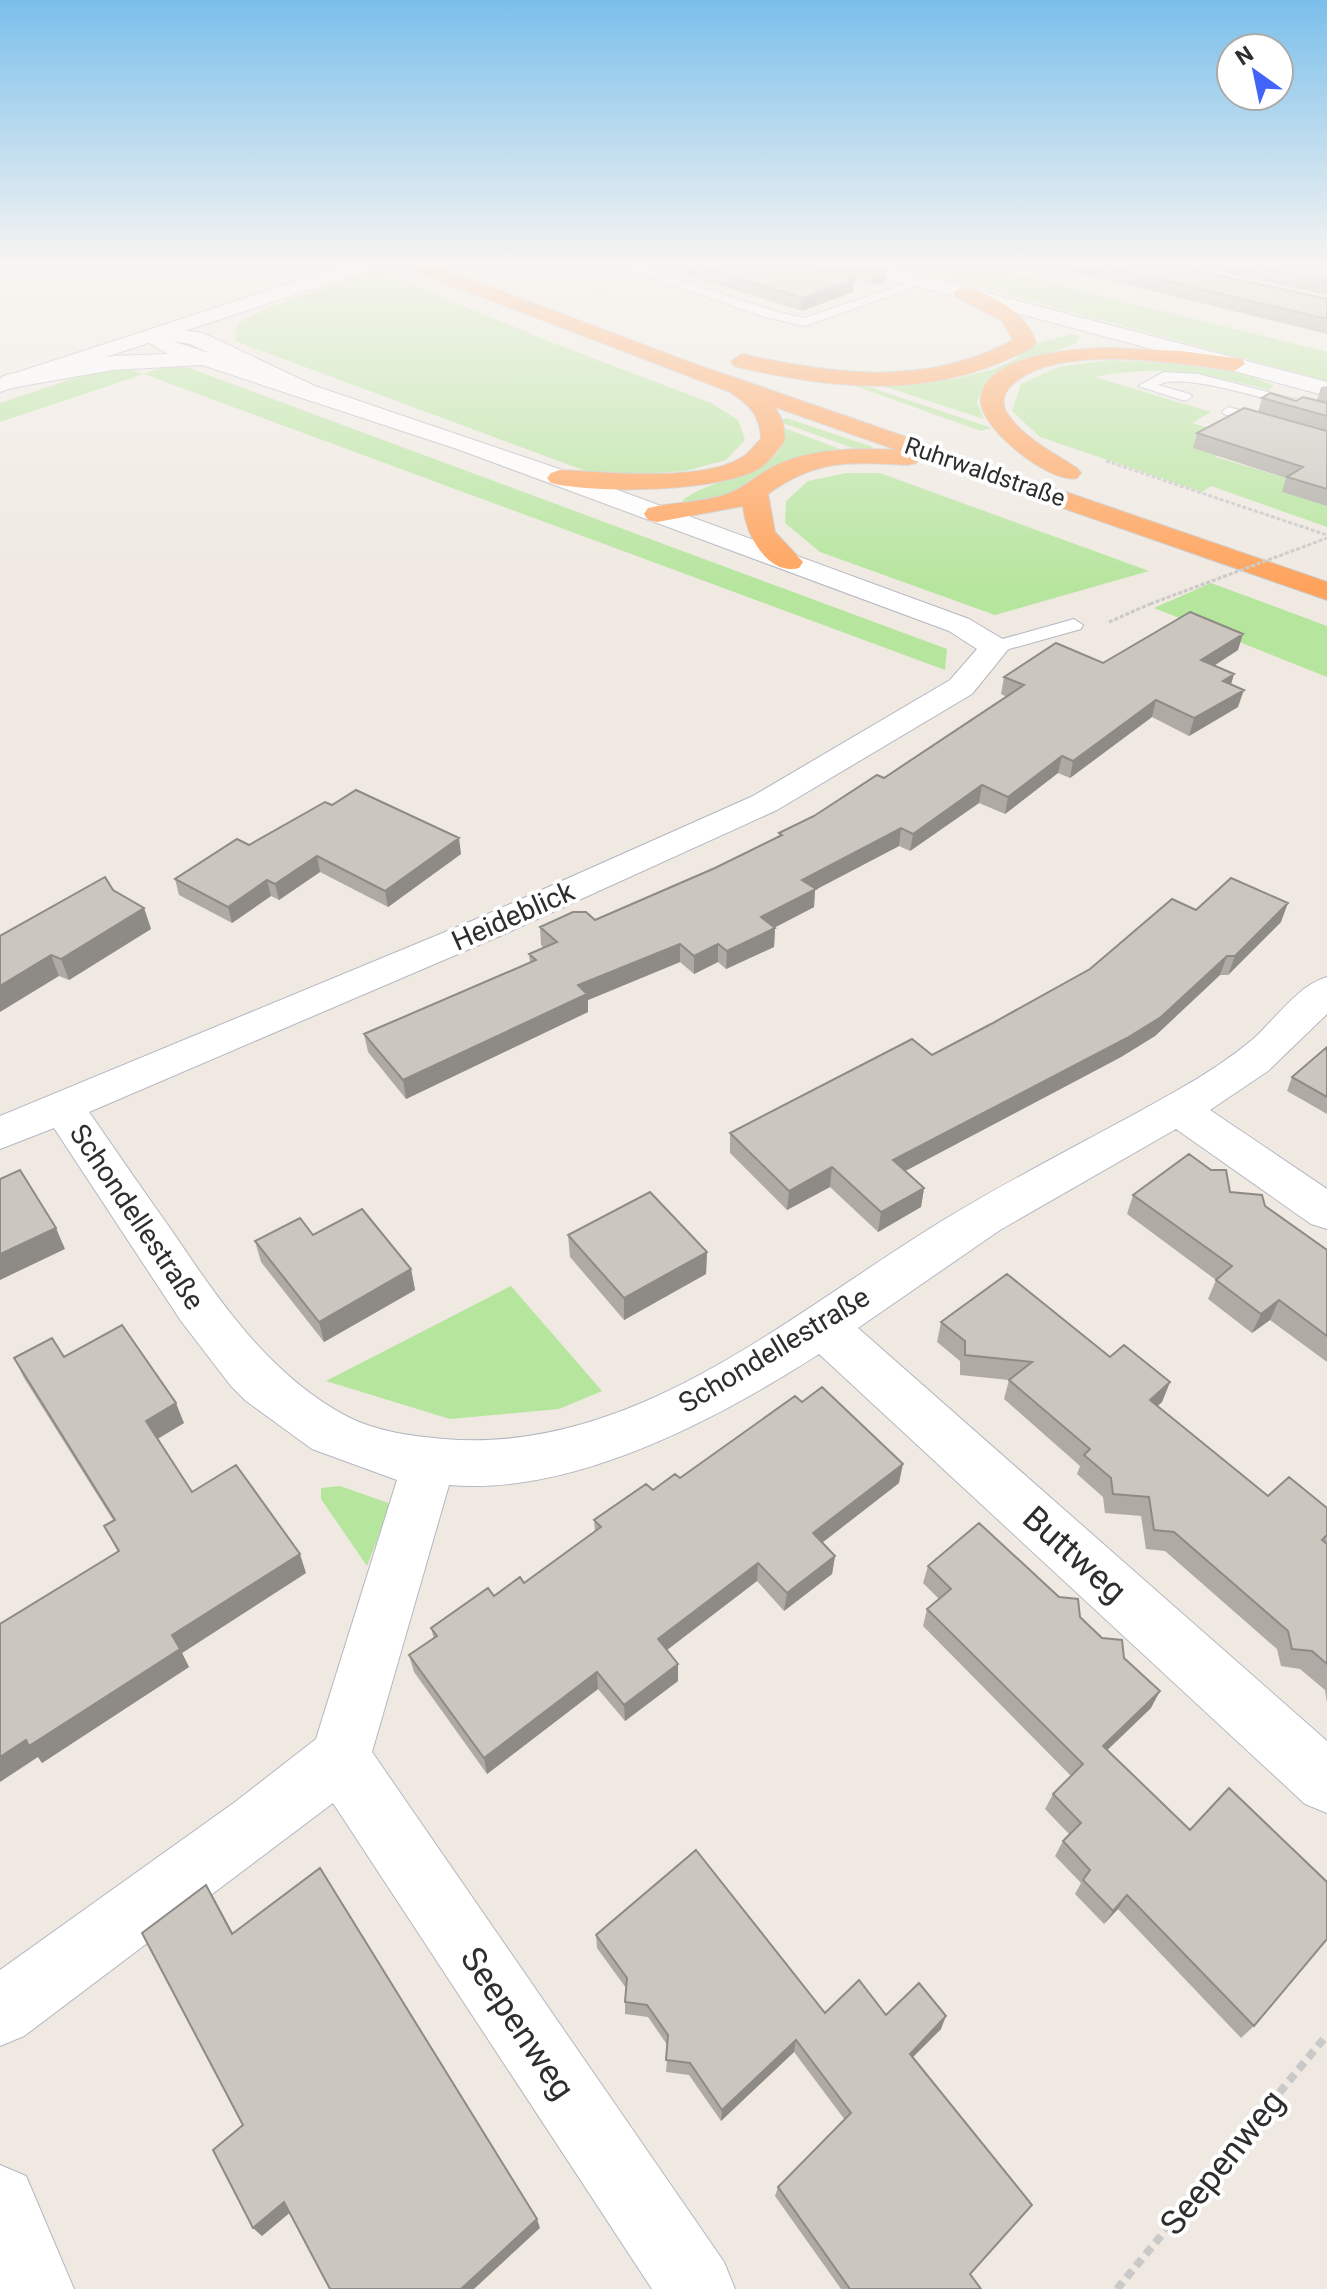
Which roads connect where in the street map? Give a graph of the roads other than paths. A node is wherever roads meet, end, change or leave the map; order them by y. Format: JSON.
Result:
{"nodes":[{"id":1,"x":37,"y":373,"type":"edge"},
{"id":2,"x":65,"y":373,"type":"edge"},
{"id":3,"x":265,"y":373,"type":"edge"},
{"id":4,"x":737,"y":373,"type":"edge"},
{"id":5,"x":747,"y":373,"type":"edge"},
{"id":6,"x":754,"y":373,"type":"edge"},
{"id":7,"x":793,"y":373,"type":"edge"},
{"id":8,"x":957,"y":373,"type":"edge"},
{"id":9,"x":1016,"y":373,"type":"edge"},
{"id":10,"x":1266,"y":373,"type":"edge"},
{"id":11,"x":6,"y":383,"type":"edge"},
{"id":12,"x":1318,"y":387,"type":"edge"},
{"id":13,"x":1185,"y":397,"type":"dead end"},
{"id":14,"x":1282,"y":399,"type":"junction"},
{"id":15,"x":864,"y":403,"type":"dead end"},
{"id":16,"x":1234,"y":408,"type":"dead end"},
{"id":17,"x":1327,"y":412,"type":"edge"},
{"id":18,"x":1260,"y":413,"type":"junction"},
{"id":19,"x":1327,"y":426,"type":"edge"},
{"id":20,"x":1327,"y":440,"type":"edge"},
{"id":21,"x":986,"y":445,"type":"dead end"},
{"id":22,"x":977,"y":469,"type":"junction"},
{"id":23,"x":1068,"y":473,"type":"junction"},
{"id":24,"x":722,"y":474,"type":"junction"},
{"id":25,"x":560,"y":478,"type":"junction"},
{"id":26,"x":1098,"y":483,"type":"dead end"},
{"id":27,"x":755,"y":492,"type":"junction"},
{"id":28,"x":657,"y":514,"type":"junction"},
{"id":29,"x":789,"y":562,"type":"junction"},
{"id":30,"x":1327,"y":591,"type":"edge"},
{"id":31,"x":1074,"y":625,"type":"dead end"},
{"id":32,"x":995,"y":647,"type":"junction"},
{"id":33,"x":1327,"y":990,"type":"edge"},
{"id":34,"x":62,"y":1106,"type":"junction"},
{"id":35,"x":1177,"y":1109,"type":"junction"},
{"id":36,"x":0,"y":1133,"type":"edge"},
{"id":37,"x":1327,"y":1212,"type":"edge"},
{"id":38,"x":822,"y":1326,"type":"junction"},
{"id":39,"x":429,"y":1464,"type":"junction"},
{"id":40,"x":340,"y":1758,"type":"junction"},
{"id":41,"x":1327,"y":1782,"type":"edge"},
{"id":42,"x":0,"y":2012,"type":"edge"},
{"id":43,"x":0,"y":2202,"type":"edge"},
{"id":44,"x":36,"y":2289,"type":"edge"},
{"id":45,"x":697,"y":2289,"type":"edge"}],
"edges":[{"from":1,"to":11,"type":"street"},
{"from":2,"to":11,"type":"street"},
{"from":3,"to":25,"type":"street"},
{"from":4,"to":24,"type":"highway"},
{"from":5,"to":22,"type":"highway","name":"Ruhrwaldstraße"},
{"from":6,"to":15,"type":"highway","name":"Ruhrwaldstraße"},
{"from":7,"to":8,"type":"highway"},
{"from":9,"to":23,"type":"highway"},
{"from":10,"to":12,"type":"street"},
{"from":12,"to":14,"type":"lane"},
{"from":13,"to":14,"type":"lane"},
{"from":14,"to":17,"type":"lane"},
{"from":14,"to":18,"type":"lane"},
{"from":16,"to":18,"type":"lane"},
{"from":18,"to":19,"type":"lane"},
{"from":18,"to":20,"type":"lane"},
{"from":21,"to":23,"type":"highway","name":"Ruhrwaldstraße"},
{"from":22,"to":27,"type":"highway"},
{"from":22,"to":30,"type":"highway","name":"Ruhrwaldstraße"},
{"from":23,"to":26,"type":"highway","name":"Ruhrwaldstraße"},
{"from":24,"to":25,"type":"highway"},
{"from":24,"to":28,"type":"highway"},
{"from":25,"to":28,"type":"street"},
{"from":27,"to":28,"type":"highway"},
{"from":27,"to":29,"type":"highway"},
{"from":28,"to":29,"type":"street"},
{"from":29,"to":32,"type":"street"},
{"from":31,"to":32,"type":"lane"},
{"from":32,"to":34,"type":"street","name":"Heideblick"},
{"from":33,"to":35,"type":"street","name":"Schondellestraße"},
{"from":34,"to":36,"type":"street","name":"Heideblick"},
{"from":34,"to":39,"type":"street","name":"Schondellestraße"},
{"from":35,"to":37,"type":"street"},
{"from":35,"to":38,"type":"street","name":"Schondellestraße"},
{"from":38,"to":39,"type":"street","name":"Schondellestraße"},
{"from":38,"to":41,"type":"street","name":"Buttweg"},
{"from":39,"to":40,"type":"street"},
{"from":40,"to":42,"type":"street"},
{"from":40,"to":45,"type":"street","name":"Seepenweg"},
{"from":43,"to":44,"type":"street"}]}
